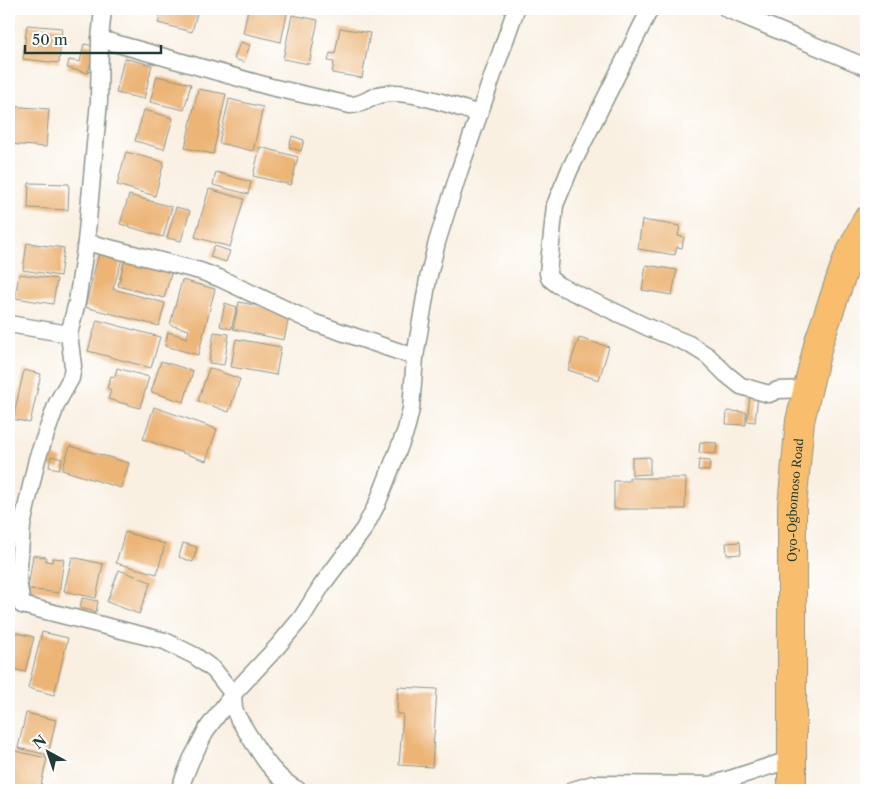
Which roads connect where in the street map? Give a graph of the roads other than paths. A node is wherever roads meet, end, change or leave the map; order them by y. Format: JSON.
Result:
{"nodes":[{"id":1,"x":103,"y":9,"type":"edge"},
{"id":2,"x":516,"y":9,"type":"edge"},
{"id":3,"x":650,"y":9,"type":"edge"},
{"id":4,"x":727,"y":9,"type":"edge"},
{"id":5,"x":100,"y":39,"type":"junction"},
{"id":6,"x":866,"y":67,"type":"edge"},
{"id":7,"x":479,"y":114,"type":"junction"},
{"id":8,"x":866,"y":221,"type":"edge"},
{"id":9,"x":86,"y":242,"type":"junction"},
{"id":10,"x":9,"y":324,"type":"edge"},
{"id":11,"x":70,"y":334,"type":"junction"},
{"id":12,"x":415,"y":358,"type":"junction"},
{"id":13,"x":808,"y":389,"type":"junction"},
{"id":14,"x":15,"y":610,"type":"edge"},
{"id":15,"x":234,"y":694,"type":"junction"},
{"id":16,"x":792,"y":759,"type":"junction"},
{"id":17,"x":716,"y":788,"type":"edge"},
{"id":18,"x":179,"y":790,"type":"edge"},
{"id":19,"x":298,"y":790,"type":"edge"},
{"id":20,"x":573,"y":790,"type":"edge"},
{"id":21,"x":792,"y":790,"type":"edge"}],
"edges":[{"from":1,"to":5,"type":"street"},
{"from":2,"to":7,"type":"street"},
{"from":3,"to":13,"type":"street"},
{"from":4,"to":6,"type":"street"},
{"from":5,"to":7,"type":"street"},
{"from":5,"to":9,"type":"street"},
{"from":7,"to":12,"type":"street"},
{"from":8,"to":13,"type":"highway","name":"Oyo-Ogbomoso Road"},
{"from":9,"to":11,"type":"street"},
{"from":9,"to":12,"type":"street"},
{"from":10,"to":11,"type":"street"},
{"from":11,"to":14,"type":"street"},
{"from":12,"to":15,"type":"street"},
{"from":13,"to":16,"type":"highway","name":"Oyo-Ogbomoso Road"},
{"from":14,"to":15,"type":"street"},
{"from":15,"to":18,"type":"street"},
{"from":15,"to":19,"type":"street"},
{"from":16,"to":17,"type":"street"},
{"from":16,"to":21,"type":"highway","name":"Oyo-Ogbomoso Road"},
{"from":17,"to":20,"type":"street"}]}
